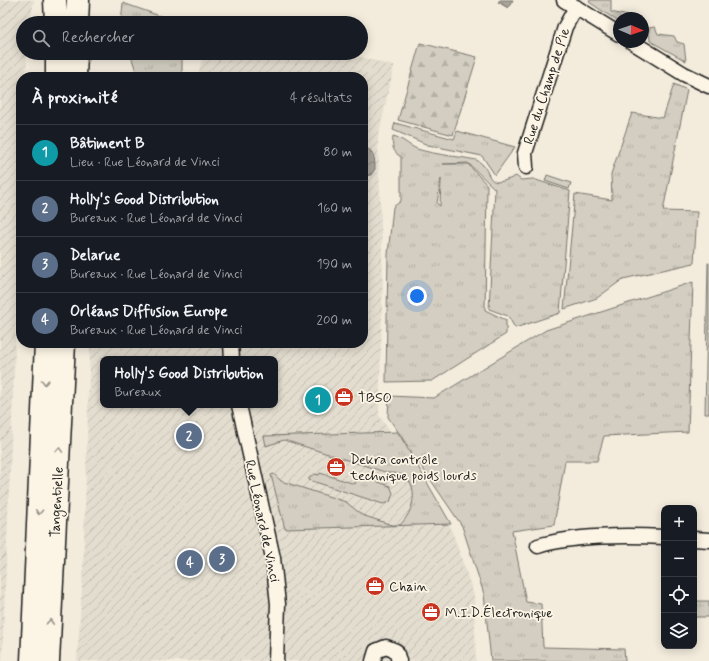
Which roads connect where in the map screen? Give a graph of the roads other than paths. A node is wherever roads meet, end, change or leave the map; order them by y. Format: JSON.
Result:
{"nodes":[{"id":1,"x":55,"y":0,"type":"edge"},
{"id":2,"x":78,"y":0,"type":"edge"},
{"id":3,"x":570,"y":4,"type":"edge"},
{"id":4,"x":56,"y":16,"type":"edge"},
{"id":5,"x":77,"y":16,"type":"edge"},
{"id":6,"x":613,"y":30,"type":"edge"},
{"id":7,"x":642,"y":48,"type":"edge"},
{"id":8,"x":57,"y":60,"type":"edge"},
{"id":9,"x":76,"y":60,"type":"edge"},
{"id":10,"x":58,"y":72,"type":"edge"},
{"id":11,"x":75,"y":72,"type":"edge"},
{"id":12,"x":709,"y":86,"type":"edge"},
{"id":13,"x":526,"y":167,"type":"dead end"},
{"id":14,"x":46,"y":348,"type":"edge"},
{"id":15,"x":64,"y":348,"type":"edge"},
{"id":16,"x":240,"y":408,"type":"edge"},
{"id":17,"x":661,"y":537,"type":"edge"},
{"id":18,"x":697,"y":539,"type":"edge"},
{"id":19,"x":709,"y":540,"type":"edge"},
{"id":20,"x":538,"y":546,"type":"dead end"},
{"id":21,"x":32,"y":661,"type":"edge"},
{"id":22,"x":48,"y":661,"type":"edge"},
{"id":23,"x":276,"y":661,"type":"edge"},
{"id":24,"x":373,"y":661,"type":"edge"},
{"id":25,"x":399,"y":661,"type":"edge"}],
"edges":[{"from":1,"to":4,"type":"highway"},
{"from":2,"to":5,"type":"highway"},
{"from":3,"to":6,"type":"street"},
{"from":3,"to":13,"type":"street","name":"Rue du Champ de Pie"},
{"from":7,"to":12,"type":"street"},
{"from":8,"to":10,"type":"highway"},
{"from":9,"to":11,"type":"highway"},
{"from":14,"to":21,"type":"highway","name":"Tangentielle","one_way":true},
{"from":22,"to":15,"type":"highway","name":"Tangentielle","one_way":true},
{"from":16,"to":23,"type":"street","name":"Rue Léonard de Vinci"},
{"from":17,"to":20,"type":"street"},
{"from":18,"to":19,"type":"street"},
{"from":24,"to":25,"type":"street"}]}
